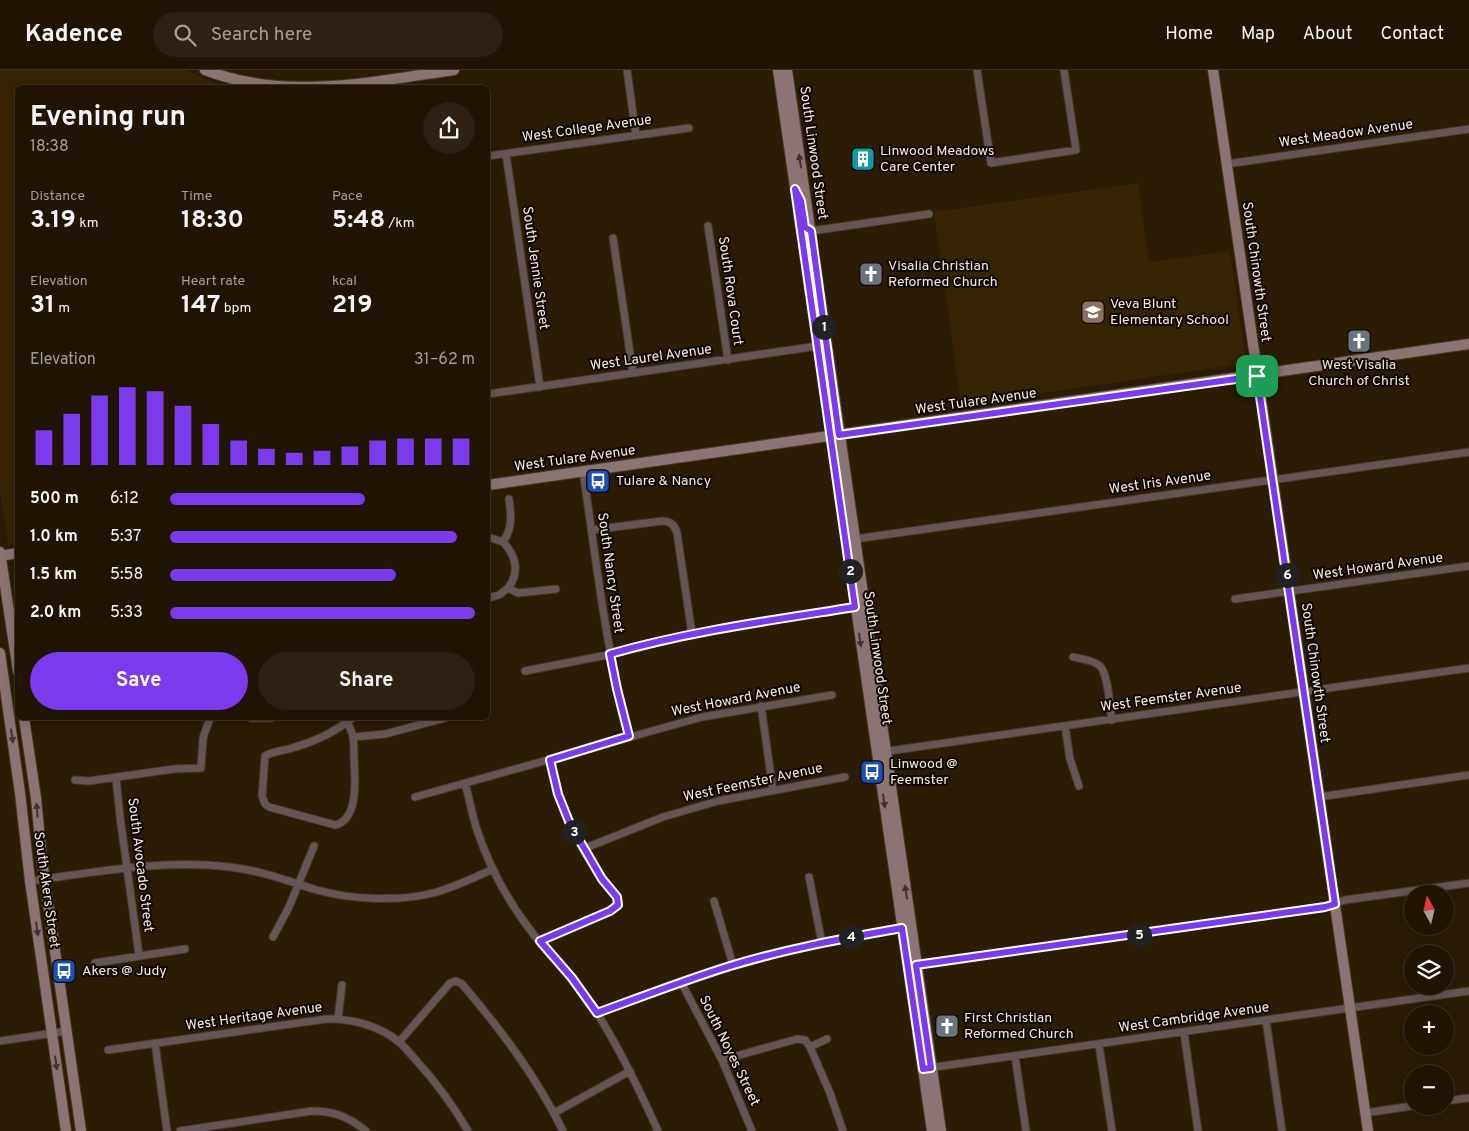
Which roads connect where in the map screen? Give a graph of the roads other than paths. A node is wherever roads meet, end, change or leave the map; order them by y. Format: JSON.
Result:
{"nodes":[{"id":1,"x":205,"y":70,"type":"edge"},
{"id":2,"x":454,"y":70,"type":"edge"},
{"id":3,"x":627,"y":70,"type":"edge"},
{"id":4,"x":778,"y":70,"type":"edge"},
{"id":5,"x":787,"y":70,"type":"edge"},
{"id":6,"x":977,"y":70,"type":"edge"},
{"id":7,"x":1064,"y":70,"type":"edge"},
{"id":8,"x":1213,"y":70,"type":"edge"},
{"id":9,"x":270,"y":85,"type":"edge"},
{"id":10,"x":348,"y":85,"type":"edge"},
{"id":11,"x":689,"y":128,"type":"dead end"},
{"id":12,"x":1469,"y":129,"type":"edge"},
{"id":13,"x":636,"y":135,"type":"junction"},
{"id":14,"x":506,"y":154,"type":"junction"},
{"id":15,"x":490,"y":156,"type":"edge"},
{"id":16,"x":1227,"y":164,"type":"junction"},
{"id":17,"x":795,"y":189,"type":"junction"},
{"id":18,"x":929,"y":214,"type":"dead end"},
{"id":19,"x":708,"y":226,"type":"dead end"},
{"id":20,"x":811,"y":231,"type":"junction"},
{"id":21,"x":613,"y":238,"type":"dead end"},
{"id":22,"x":825,"y":334,"type":"junction"},
{"id":23,"x":1469,"y":344,"type":"edge"},
{"id":24,"x":818,"y":346,"type":"junction"},
{"id":25,"x":728,"y":360,"type":"junction"},
{"id":26,"x":632,"y":373,"type":"junction"},
{"id":27,"x":1257,"y":376,"type":"junction"},
{"id":28,"x":540,"y":387,"type":"junction"},
{"id":29,"x":490,"y":394,"type":"edge"},
{"id":30,"x":835,"y":436,"type":"junction"},
{"id":31,"x":1469,"y":452,"type":"edge"},
{"id":32,"x":583,"y":471,"type":"junction"},
{"id":33,"x":1273,"y":480,"type":"junction"},
{"id":34,"x":490,"y":485,"type":"edge"},
{"id":35,"x":508,"y":499,"type":"dead end"},
{"id":36,"x":592,"y":530,"type":"junction"},
{"id":37,"x":490,"y":538,"type":"edge"},
{"id":38,"x":855,"y":540,"type":"junction"},
{"id":39,"x":503,"y":542,"type":"junction"},
{"id":40,"x":847,"y":550,"type":"junction"},
{"id":41,"x":0,"y":552,"type":"edge"},
{"id":42,"x":15,"y":554,"type":"edge"},
{"id":43,"x":0,"y":556,"type":"edge"},
{"id":44,"x":1469,"y":566,"type":"edge"},
{"id":45,"x":508,"y":588,"type":"junction"},
{"id":46,"x":556,"y":589,"type":"dead end"},
{"id":47,"x":1290,"y":592,"type":"junction"},
{"id":48,"x":490,"y":597,"type":"edge"},
{"id":49,"x":1236,"y":599,"type":"dead end"},
{"id":50,"x":855,"y":607,"type":"junction"},
{"id":51,"x":692,"y":634,"type":"junction"},
{"id":52,"x":15,"y":652,"type":"edge"},
{"id":53,"x":0,"y":653,"type":"edge"},
{"id":54,"x":610,"y":654,"type":"junction"},
{"id":55,"x":1073,"y":657,"type":"dead end"},
{"id":56,"x":1469,"y":668,"type":"edge"},
{"id":57,"x":525,"y":671,"type":"dead end"},
{"id":58,"x":1304,"y":692,"type":"junction"},
{"id":59,"x":832,"y":695,"type":"dead end"},
{"id":60,"x":761,"y":706,"type":"junction"},
{"id":61,"x":24,"y":720,"type":"edge"},
{"id":62,"x":209,"y":720,"type":"edge"},
{"id":63,"x":347,"y":720,"type":"edge"},
{"id":64,"x":348,"y":720,"type":"edge"},
{"id":65,"x":438,"y":720,"type":"edge"},
{"id":66,"x":1112,"y":720,"type":"junction"},
{"id":67,"x":1065,"y":726,"type":"junction"},
{"id":68,"x":629,"y":736,"type":"junction"},
{"id":69,"x":353,"y":737,"type":"junction"},
{"id":70,"x":881,"y":752,"type":"junction"},
{"id":71,"x":550,"y":760,"type":"junction"},
{"id":72,"x":1469,"y":775,"type":"edge"},
{"id":73,"x":845,"y":777,"type":"dead end"},
{"id":74,"x":116,"y":778,"type":"junction"},
{"id":75,"x":75,"y":780,"type":"dead end"},
{"id":76,"x":465,"y":783,"type":"junction"},
{"id":77,"x":1079,"y":786,"type":"dead end"},
{"id":78,"x":773,"y":790,"type":"junction"},
{"id":79,"x":415,"y":797,"type":"dead end"},
{"id":80,"x":1319,"y":797,"type":"junction"},
{"id":81,"x":314,"y":846,"type":"dead end"},
{"id":82,"x":583,"y":849,"type":"junction"},
{"id":83,"x":128,"y":868,"type":"junction"},
{"id":84,"x":493,"y":869,"type":"junction"},
{"id":85,"x":809,"y":877,"type":"dead end"},
{"id":86,"x":44,"y":879,"type":"junction"},
{"id":87,"x":30,"y":881,"type":"junction"},
{"id":88,"x":1469,"y":882,"type":"edge"},
{"id":89,"x":299,"y":884,"type":"junction"},
{"id":90,"x":714,"y":902,"type":"dead end"},
{"id":91,"x":1335,"y":904,"type":"junction"},
{"id":92,"x":907,"y":928,"type":"junction"},
{"id":93,"x":273,"y":937,"type":"dead end"},
{"id":94,"x":540,"y":941,"type":"junction"},
{"id":95,"x":822,"y":943,"type":"junction"},
{"id":96,"x":185,"y":949,"type":"dead end"},
{"id":97,"x":139,"y":955,"type":"junction"},
{"id":98,"x":95,"y":962,"type":"dead end"},
{"id":99,"x":733,"y":965,"type":"junction"},
{"id":100,"x":912,"y":966,"type":"junction"},
{"id":101,"x":681,"y":982,"type":"junction"},
{"id":102,"x":342,"y":985,"type":"dead end"},
{"id":103,"x":1469,"y":991,"type":"edge"},
{"id":104,"x":1350,"y":1008,"type":"junction"},
{"id":105,"x":597,"y":1013,"type":"junction"},
{"id":106,"x":338,"y":1019,"type":"junction"},
{"id":107,"x":1266,"y":1020,"type":"junction"},
{"id":108,"x":67,"y":1031,"type":"junction"},
{"id":109,"x":1184,"y":1033,"type":"junction"},
{"id":110,"x":52,"y":1034,"type":"junction"},
{"id":111,"x":827,"y":1039,"type":"dead end"},
{"id":112,"x":0,"y":1041,"type":"edge"},
{"id":113,"x":399,"y":1042,"type":"junction"},
{"id":114,"x":155,"y":1043,"type":"junction"},
{"id":115,"x":1099,"y":1045,"type":"junction"},
{"id":116,"x":810,"y":1047,"type":"junction"},
{"id":117,"x":108,"y":1050,"type":"dead end"},
{"id":118,"x":1015,"y":1056,"type":"junction"},
{"id":119,"x":722,"y":1060,"type":"junction"},
{"id":120,"x":927,"y":1068,"type":"junction"},
{"id":121,"x":630,"y":1071,"type":"junction"},
{"id":122,"x":1469,"y":1098,"type":"edge"},
{"id":123,"x":1454,"y":1100,"type":"edge"},
{"id":124,"x":1404,"y":1107,"type":"edge"},
{"id":125,"x":554,"y":1113,"type":"junction"},
{"id":126,"x":1365,"y":1113,"type":"junction"},
{"id":127,"x":66,"y":1131,"type":"edge"},
{"id":128,"x":81,"y":1131,"type":"edge"},
{"id":129,"x":167,"y":1131,"type":"edge"},
{"id":130,"x":180,"y":1131,"type":"edge"},
{"id":131,"x":366,"y":1131,"type":"edge"},
{"id":132,"x":468,"y":1131,"type":"edge"},
{"id":133,"x":563,"y":1131,"type":"edge"},
{"id":134,"x":658,"y":1131,"type":"edge"},
{"id":135,"x":752,"y":1131,"type":"edge"},
{"id":136,"x":843,"y":1131,"type":"edge"},
{"id":137,"x":932,"y":1131,"type":"edge"},
{"id":138,"x":941,"y":1131,"type":"edge"},
{"id":139,"x":1026,"y":1131,"type":"edge"},
{"id":140,"x":1112,"y":1131,"type":"edge"},
{"id":141,"x":1198,"y":1131,"type":"edge"},
{"id":142,"x":1282,"y":1131,"type":"edge"},
{"id":143,"x":1368,"y":1131,"type":"edge"}],
"edges":[{"from":1,"to":9,"type":"street"},
{"from":2,"to":10,"type":"street"},
{"from":3,"to":13,"type":"street"},
{"from":4,"to":17,"type":"street","name":"South Linwood Street"},
{"from":20,"to":5,"type":"street","name":"South Linwood Street","one_way":true},
{"from":6,"to":7,"type":"street"},
{"from":8,"to":16,"type":"street","name":"South Chinowth Street"},
{"from":11,"to":13,"type":"street","name":"West College Avenue"},
{"from":12,"to":16,"type":"street","name":"West Meadow Avenue"},
{"from":13,"to":14,"type":"street","name":"West College Avenue"},
{"from":14,"to":15,"type":"street","name":"West College Avenue"},
{"from":14,"to":28,"type":"street","name":"South Jennie Street"},
{"from":16,"to":27,"type":"street","name":"South Chinowth Street"},
{"from":17,"to":20,"type":"street"},
{"from":17,"to":24,"type":"street","name":"South Linwood Street"},
{"from":18,"to":20,"type":"street"},
{"from":19,"to":25,"type":"street","name":"South Rova Court"},
{"from":20,"to":22,"type":"street","name":"South Linwood Street"},
{"from":21,"to":26,"type":"street"},
{"from":22,"to":24,"type":"street"},
{"from":22,"to":30,"type":"street","name":"South Linwood Street"},
{"from":23,"to":27,"type":"street","name":"West Tulare Avenue"},
{"from":24,"to":25,"type":"street","name":"West Laurel Avenue"},
{"from":24,"to":30,"type":"street","name":"South Linwood Street"},
{"from":25,"to":26,"type":"street","name":"West Laurel Avenue"},
{"from":26,"to":28,"type":"street","name":"West Laurel Avenue"},
{"from":27,"to":30,"type":"street","name":"West Tulare Avenue"},
{"from":27,"to":33,"type":"street","name":"South Chinowth Street"},
{"from":28,"to":29,"type":"street","name":"West Laurel Avenue"},
{"from":30,"to":32,"type":"street","name":"West Tulare Avenue"},
{"from":30,"to":38,"type":"street","name":"South Linwood Street"},
{"from":30,"to":40,"type":"street","name":"South Linwood Street"},
{"from":31,"to":33,"type":"street","name":"West Iris Avenue"},
{"from":32,"to":34,"type":"street","name":"West Tulare Avenue"},
{"from":32,"to":36,"type":"street","name":"South Nancy Street"},
{"from":33,"to":38,"type":"street","name":"West Iris Avenue"},
{"from":33,"to":47,"type":"street","name":"South Chinowth Street"},
{"from":35,"to":39,"type":"street"},
{"from":36,"to":51,"type":"street"},
{"from":36,"to":54,"type":"street","name":"South Nancy Street"},
{"from":37,"to":39,"type":"street"},
{"from":38,"to":40,"type":"street"},
{"from":38,"to":70,"type":"street","name":"South Linwood Street"},
{"from":39,"to":45,"type":"street"},
{"from":40,"to":50,"type":"street","name":"South Linwood Street"},
{"from":41,"to":43,"type":"street"},
{"from":42,"to":43,"type":"street"},
{"from":43,"to":52,"type":"street"},
{"from":44,"to":47,"type":"street","name":"West Howard Avenue"},
{"from":45,"to":46,"type":"street"},
{"from":45,"to":48,"type":"street"},
{"from":47,"to":49,"type":"street","name":"West Howard Avenue"},
{"from":47,"to":58,"type":"street","name":"South Chinowth Street"},
{"from":50,"to":51,"type":"street"},
{"from":50,"to":70,"type":"street","name":"South Linwood Street","one_way":true},
{"from":51,"to":54,"type":"street"},
{"from":53,"to":87,"type":"street","name":"South Akers Street","one_way":true},
{"from":54,"to":57,"type":"street"},
{"from":54,"to":68,"type":"street","name":"South Nancy Street"},
{"from":55,"to":66,"type":"street"},
{"from":56,"to":58,"type":"street","name":"West Feemster Avenue"},
{"from":58,"to":66,"type":"street","name":"West Feemster Avenue"},
{"from":58,"to":80,"type":"street","name":"South Chinowth Street"},
{"from":59,"to":60,"type":"street","name":"West Howard Avenue"},
{"from":60,"to":68,"type":"street","name":"West Howard Avenue"},
{"from":60,"to":78,"type":"street"},
{"from":86,"to":61,"type":"street","name":"South Akers Street","one_way":true},
{"from":62,"to":74,"type":"street"},
{"from":63,"to":69,"type":"street"},
{"from":64,"to":69,"type":"street"},
{"from":65,"to":69,"type":"street"},
{"from":66,"to":67,"type":"street","name":"West Feemster Avenue"},
{"from":67,"to":70,"type":"street","name":"West Feemster Avenue"},
{"from":67,"to":77,"type":"street"},
{"from":68,"to":71,"type":"street","name":"West Howard Avenue"},
{"from":70,"to":92,"type":"street","name":"South Linwood Street"},
{"from":71,"to":76,"type":"street","name":"West Howard Avenue"},
{"from":71,"to":82,"type":"street"},
{"from":72,"to":80,"type":"street"},
{"from":73,"to":78,"type":"street","name":"West Feemster Avenue"},
{"from":74,"to":75,"type":"street"},
{"from":74,"to":83,"type":"street","name":"South Avocado Street"},
{"from":76,"to":79,"type":"street","name":"West Howard Avenue"},
{"from":76,"to":84,"type":"street"},
{"from":78,"to":82,"type":"street","name":"West Feemster Avenue"},
{"from":80,"to":91,"type":"street","name":"South Chinowth Street"},
{"from":81,"to":89,"type":"street"},
{"from":82,"to":94,"type":"street"},
{"from":83,"to":86,"type":"street"},
{"from":83,"to":89,"type":"street"},
{"from":83,"to":97,"type":"street","name":"South Avocado Street"},
{"from":84,"to":89,"type":"street"},
{"from":84,"to":94,"type":"street"},
{"from":85,"to":95,"type":"street"},
{"from":86,"to":87,"type":"street"},
{"from":86,"to":108,"type":"street","name":"South Akers Street"},
{"from":87,"to":110,"type":"street","name":"South Akers Street","one_way":true},
{"from":88,"to":91,"type":"street"},
{"from":89,"to":93,"type":"street"},
{"from":90,"to":99,"type":"street"},
{"from":91,"to":100,"type":"street"},
{"from":91,"to":104,"type":"street","name":"South Chinowth Street"},
{"from":92,"to":95,"type":"street"},
{"from":92,"to":100,"type":"street","name":"South Linwood Street"},
{"from":94,"to":105,"type":"street"},
{"from":95,"to":99,"type":"street"},
{"from":96,"to":97,"type":"street"},
{"from":97,"to":98,"type":"street"},
{"from":99,"to":101,"type":"street"},
{"from":100,"to":120,"type":"street","name":"South Linwood Street"},
{"from":101,"to":105,"type":"street"},
{"from":101,"to":119,"type":"street","name":"South Noyes Street"},
{"from":102,"to":106,"type":"street"},
{"from":103,"to":104,"type":"street","name":"West Cambridge Avenue"},
{"from":104,"to":107,"type":"street","name":"West Cambridge Avenue"},
{"from":104,"to":126,"type":"street","name":"South Chinowth Street"},
{"from":105,"to":121,"type":"street"},
{"from":106,"to":113,"type":"street","name":"West Heritage Avenue"},
{"from":106,"to":114,"type":"street","name":"West Heritage Avenue"},
{"from":107,"to":109,"type":"street","name":"West Cambridge Avenue"},
{"from":107,"to":142,"type":"street"},
{"from":108,"to":110,"type":"street"},
{"from":108,"to":128,"type":"street","name":"South Akers Street"},
{"from":109,"to":115,"type":"street","name":"West Cambridge Avenue"},
{"from":109,"to":141,"type":"street"},
{"from":110,"to":112,"type":"street"},
{"from":110,"to":127,"type":"street","name":"South Akers Street","one_way":true},
{"from":111,"to":116,"type":"street"},
{"from":113,"to":125,"type":"street"},
{"from":113,"to":132,"type":"street","name":"West Heritage Avenue"},
{"from":114,"to":117,"type":"street","name":"West Heritage Avenue"},
{"from":114,"to":129,"type":"street"},
{"from":115,"to":118,"type":"street","name":"West Cambridge Avenue"},
{"from":115,"to":140,"type":"street"},
{"from":116,"to":119,"type":"street"},
{"from":116,"to":136,"type":"street"},
{"from":118,"to":120,"type":"street","name":"West Cambridge Avenue"},
{"from":118,"to":139,"type":"street"},
{"from":119,"to":135,"type":"street","name":"South Noyes Street"},
{"from":120,"to":137,"type":"street","name":"South Linwood Street"},
{"from":120,"to":138,"type":"street","name":"South Linwood Street"},
{"from":121,"to":125,"type":"street"},
{"from":121,"to":134,"type":"street"},
{"from":122,"to":123,"type":"street"},
{"from":124,"to":126,"type":"street"},
{"from":125,"to":133,"type":"street"},
{"from":126,"to":143,"type":"street","name":"South Chinowth Street"},
{"from":130,"to":131,"type":"street"}]}
